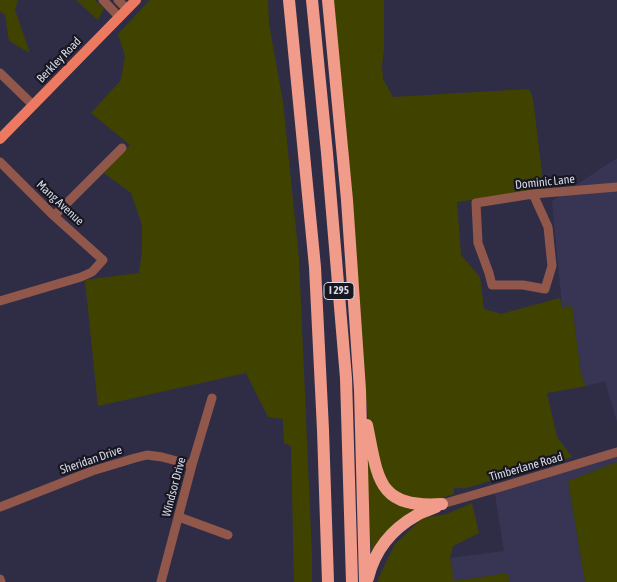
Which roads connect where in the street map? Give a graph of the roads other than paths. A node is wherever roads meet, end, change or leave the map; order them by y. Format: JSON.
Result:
{"nodes":[{"id":1,"x":103,"y":0,"type":"edge"},
{"id":2,"x":118,"y":0,"type":"edge"},
{"id":3,"x":136,"y":0,"type":"edge"},
{"id":4,"x":283,"y":0,"type":"edge"},
{"id":5,"x":289,"y":0,"type":"edge"},
{"id":6,"x":312,"y":0,"type":"edge"},
{"id":7,"x":328,"y":0,"type":"edge"},
{"id":8,"x":127,"y":9,"type":"junction"},
{"id":9,"x":119,"y":17,"type":"junction"},
{"id":10,"x":0,"y":73,"type":"edge"},
{"id":11,"x":33,"y":105,"type":"junction"},
{"id":12,"x":0,"y":139,"type":"edge"},
{"id":13,"x":122,"y":148,"type":"dead end"},
{"id":14,"x":0,"y":162,"type":"edge"},
{"id":15,"x":617,"y":187,"type":"edge"},
{"id":16,"x":533,"y":194,"type":"junction"},
{"id":17,"x":54,"y":216,"type":"junction"},
{"id":18,"x":315,"y":267,"type":"junction"},
{"id":19,"x":0,"y":301,"type":"edge"},
{"id":20,"x":360,"y":390,"type":"junction"},
{"id":21,"x":212,"y":398,"type":"dead end"},
{"id":22,"x":617,"y":452,"type":"edge"},
{"id":23,"x":192,"y":465,"type":"junction"},
{"id":24,"x":442,"y":504,"type":"junction"},
{"id":25,"x":0,"y":507,"type":"edge"},
{"id":26,"x":179,"y":518,"type":"junction"},
{"id":27,"x":228,"y":535,"type":"dead end"},
{"id":28,"x":161,"y":582,"type":"edge"},
{"id":29,"x":328,"y":582,"type":"edge"},
{"id":30,"x":352,"y":582,"type":"edge"},
{"id":31,"x":366,"y":582,"type":"edge"}],
"edges":[{"from":1,"to":9,"type":"street"},
{"from":2,"to":8,"type":"street"},
{"from":3,"to":8,"type":"main road","name":"Berkley Road"},
{"from":4,"to":18,"type":"highway"},
{"from":5,"to":18,"type":"highway","number":"I 295"},
{"from":6,"to":30,"type":"highway","number":"I 295"},
{"from":7,"to":20,"type":"highway"},
{"from":8,"to":9,"type":"main road","name":"Berkley Road"},
{"from":9,"to":11,"type":"main road","name":"Berkley Road"},
{"from":10,"to":11,"type":"street"},
{"from":11,"to":12,"type":"main road","name":"Berkley Road"},
{"from":13,"to":17,"type":"street"},
{"from":14,"to":17,"type":"street","name":"Mang Avenue"},
{"from":15,"to":16,"type":"street","name":"Dominic Lane"},
{"from":16,"to":16,"type":"street","name":"Dominic Lane"},
{"from":17,"to":19,"type":"street","name":"Mang Avenue"},
{"from":18,"to":29,"type":"highway","number":"I 295"},
{"from":20,"to":24,"type":"highway"},
{"from":20,"to":31,"type":"highway"},
{"from":21,"to":23,"type":"street","name":"Windsor Drive"},
{"from":22,"to":24,"type":"street","name":"Timberlane Road"},
{"from":23,"to":25,"type":"street","name":"Sheridan Drive"},
{"from":23,"to":26,"type":"street","name":"Windsor Drive"},
{"from":24,"to":31,"type":"highway"},
{"from":26,"to":27,"type":"street"},
{"from":26,"to":28,"type":"street","name":"Windsor Drive"}]}
